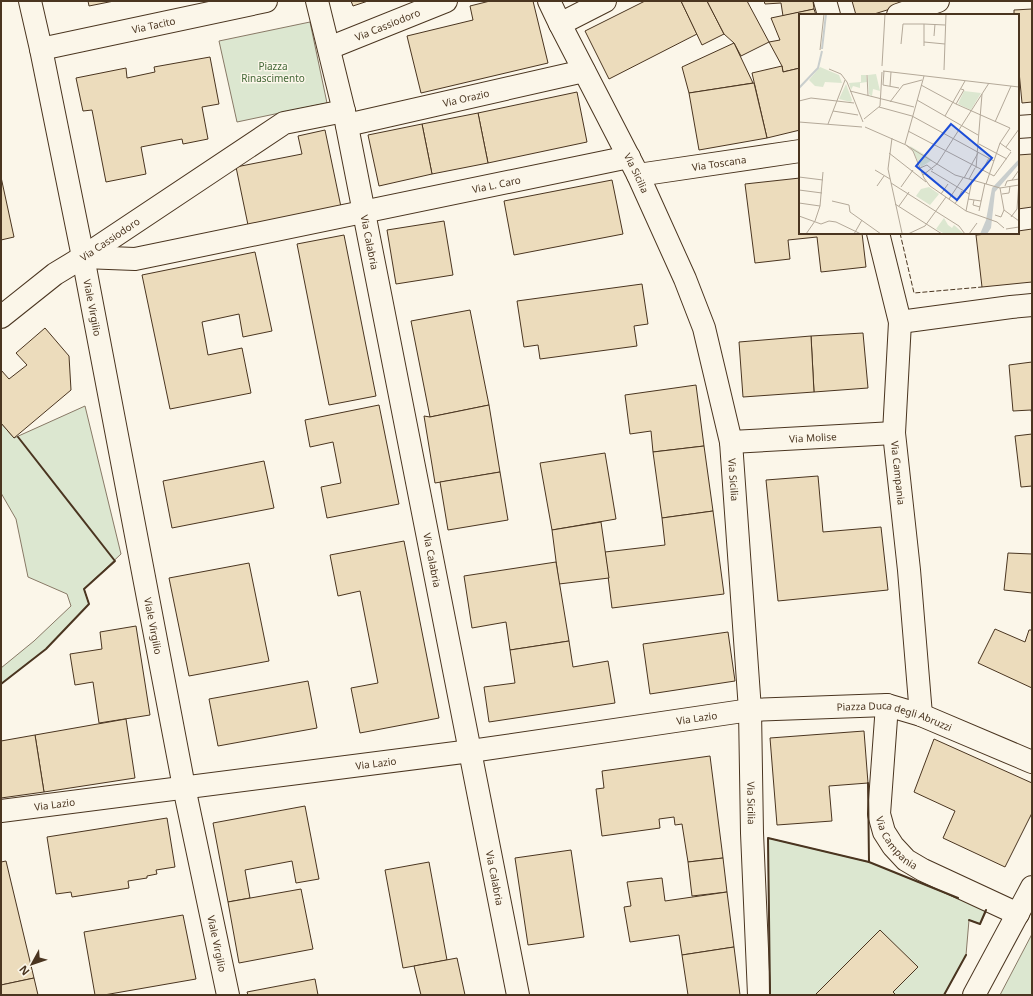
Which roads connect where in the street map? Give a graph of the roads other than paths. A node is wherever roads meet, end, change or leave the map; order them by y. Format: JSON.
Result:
{"nodes":[{"id":1,"x":30,"y":1,"type":"edge"},
{"id":2,"x":266,"y":1,"type":"edge"},
{"id":3,"x":318,"y":1,"type":"edge"},
{"id":4,"x":446,"y":1,"type":"edge"},
{"id":5,"x":549,"y":1,"type":"edge"},
{"id":6,"x":605,"y":1,"type":"edge"},
{"id":7,"x":825,"y":1,"type":"edge"},
{"id":8,"x":938,"y":1,"type":"edge"},
{"id":9,"x":829,"y":14,"type":"edge"},
{"id":10,"x":901,"y":14,"type":"edge"},
{"id":11,"x":560,"y":24,"type":"junction"},
{"id":12,"x":329,"y":48,"type":"junction"},
{"id":13,"x":41,"y":49,"type":"junction"},
{"id":14,"x":584,"y":71,"type":"junction"},
{"id":15,"x":346,"y":118,"type":"junction"},
{"id":16,"x":1032,"y":126,"type":"edge"},
{"id":17,"x":1019,"y":127,"type":"edge"},
{"id":18,"x":799,"y":150,"type":"edge"},
{"id":19,"x":633,"y":166,"type":"junction"},
{"id":20,"x":364,"y":212,"type":"junction"},
{"id":21,"x":878,"y":234,"type":"edge"},
{"id":22,"x":83,"y":257,"type":"junction"},
{"id":23,"x":1032,"y":305,"type":"edge"},
{"id":24,"x":1,"y":317,"type":"edge"},
{"id":25,"x":900,"y":322,"type":"junction"},
{"id":26,"x":894,"y":433,"type":"junction"},
{"id":27,"x":731,"y":442,"type":"junction"},
{"id":28,"x":887,"y":705,"type":"junction"},
{"id":29,"x":750,"y":710,"type":"junction"},
{"id":30,"x":921,"y":715,"type":"junction"},
{"id":31,"x":471,"y":751,"type":"junction"},
{"id":32,"x":1032,"y":762,"type":"edge"},
{"id":33,"x":184,"y":787,"type":"junction"},
{"id":34,"x":1,"y":811,"type":"edge"},
{"id":35,"x":1032,"y":887,"type":"edge"},
{"id":36,"x":1018,"y":914,"type":"junction"},
{"id":37,"x":228,"y":995,"type":"edge"},
{"id":38,"x":518,"y":995,"type":"edge"},
{"id":39,"x":759,"y":995,"type":"edge"},
{"id":40,"x":974,"y":995,"type":"edge"}],
"edges":[{"from":1,"to":13,"type":"street","name":"Viale Virgilio"},
{"from":2,"to":13,"type":"street","name":"Via Tacito"},
{"from":3,"to":12,"type":"street"},
{"from":4,"to":12,"type":"street","name":"Via Cassiodoro"},
{"from":5,"to":11,"type":"street","name":"Via Sicilia"},
{"from":6,"to":11,"type":"street"},
{"from":7,"to":9,"type":"street"},
{"from":8,"to":10,"type":"street"},
{"from":11,"to":14,"type":"street","name":"Via Sicilia"},
{"from":12,"to":15,"type":"street"},
{"from":13,"to":22,"type":"street","name":"Viale Virgilio"},
{"from":14,"to":15,"type":"street","name":"Via Orazio"},
{"from":14,"to":19,"type":"street","name":"Via Sicilia"},
{"from":15,"to":20,"type":"street","name":"Via Calabria"},
{"from":15,"to":22,"type":"street","name":"Via Cassiodoro"},
{"from":16,"to":17,"type":"street"},
{"from":18,"to":19,"type":"street","name":"Via Toscana"},
{"from":19,"to":20,"type":"street","name":"Via L. Caro"},
{"from":19,"to":27,"type":"street","name":"Via Sicilia"},
{"from":20,"to":22,"type":"street","name":"Via Cassiodoro"},
{"from":20,"to":31,"type":"street","name":"Via Calabria"},
{"from":21,"to":25,"type":"street","name":"Via Campania"},
{"from":22,"to":24,"type":"street"},
{"from":22,"to":33,"type":"street","name":"Viale Virgilio"},
{"from":23,"to":25,"type":"street"},
{"from":25,"to":26,"type":"street","name":"Via Campania"},
{"from":26,"to":27,"type":"street","name":"Via Molise"},
{"from":26,"to":30,"type":"street","name":"Via Campania"},
{"from":27,"to":29,"type":"street","name":"Via Sicilia"},
{"from":28,"to":29,"type":"street","name":"Piazza Duca degli Abruzzi"},
{"from":28,"to":30,"type":"street","name":"Piazza Duca degli Abruzzi"},
{"from":28,"to":36,"type":"street","name":"Via Campania"},
{"from":29,"to":31,"type":"street","name":"Via Lazio"},
{"from":29,"to":39,"type":"street","name":"Via Sicilia"},
{"from":30,"to":32,"type":"street","name":"Piazza Duca degli Abruzzi"},
{"from":31,"to":33,"type":"street","name":"Via Lazio"},
{"from":31,"to":38,"type":"street","name":"Via Calabria"},
{"from":33,"to":34,"type":"street","name":"Via Lazio"},
{"from":33,"to":37,"type":"street","name":"Viale Virgilio"},
{"from":35,"to":36,"type":"street"},
{"from":36,"to":40,"type":"street"}]}
